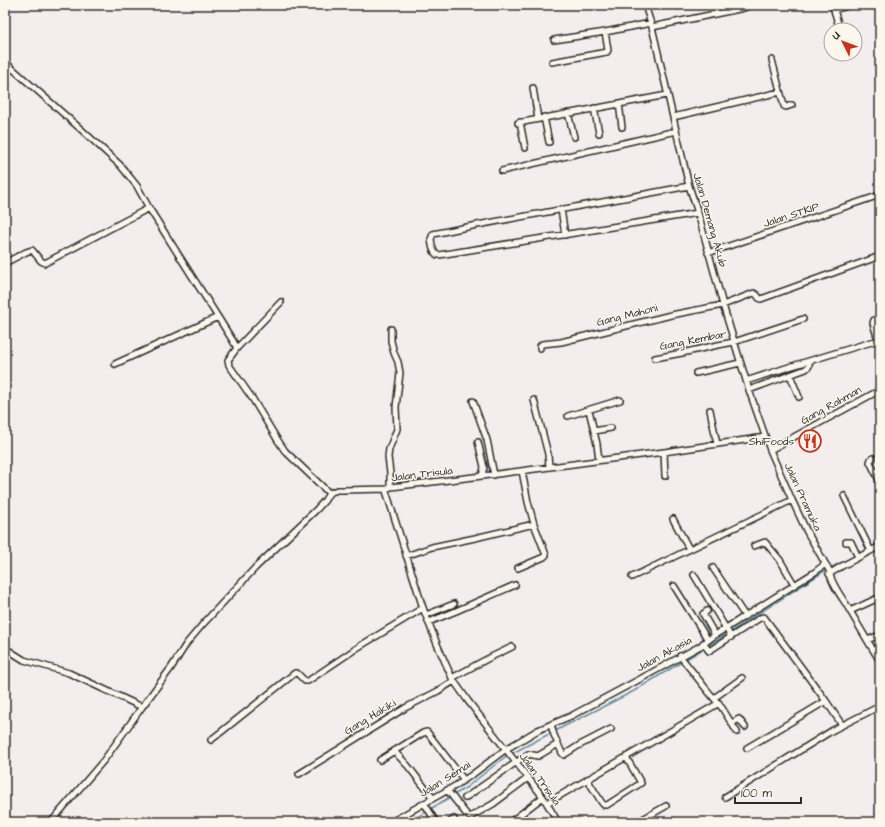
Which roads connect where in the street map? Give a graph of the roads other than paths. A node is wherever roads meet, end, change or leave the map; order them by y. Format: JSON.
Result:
{"nodes":[{"id":1,"x":646,"y":5,"type":"edge"},
{"id":2,"x":750,"y":5,"type":"edge"},
{"id":3,"x":851,"y":5,"type":"edge"},
{"id":4,"x":834,"y":8,"type":"edge"},
{"id":5,"x":838,"y":22,"type":"edge"},
{"id":6,"x":651,"y":25,"type":"junction"},
{"id":7,"x":605,"y":32,"type":"junction"},
{"id":8,"x":554,"y":40,"type":"dead end"},
{"id":9,"x":772,"y":60,"type":"dead end"},
{"id":10,"x":5,"y":62,"type":"edge"},
{"id":11,"x":552,"y":62,"type":"dead end"},
{"id":12,"x":534,"y":88,"type":"dead end"},
{"id":13,"x":780,"y":92,"type":"junction"},
{"id":14,"x":667,"y":95,"type":"junction"},
{"id":15,"x":619,"y":103,"type":"junction"},
{"id":16,"x":792,"y":105,"type":"dead end"},
{"id":17,"x":594,"y":108,"type":"junction"},
{"id":18,"x":568,"y":112,"type":"junction"},
{"id":19,"x":544,"y":117,"type":"junction"},
{"id":20,"x":673,"y":117,"type":"junction"},
{"id":21,"x":538,"y":118,"type":"junction"},
{"id":22,"x":622,"y":127,"type":"dead end"},
{"id":23,"x":676,"y":131,"type":"junction"},
{"id":24,"x":599,"y":133,"type":"dead end"},
{"id":25,"x":574,"y":137,"type":"dead end"},
{"id":26,"x":549,"y":142,"type":"dead end"},
{"id":27,"x":525,"y":148,"type":"dead end"},
{"id":28,"x":502,"y":171,"type":"dead end"},
{"id":29,"x":689,"y":186,"type":"junction"},
{"id":30,"x":880,"y":195,"type":"edge"},
{"id":31,"x":149,"y":208,"type":"junction"},
{"id":32,"x":561,"y":209,"type":"junction"},
{"id":33,"x":698,"y":213,"type":"junction"},
{"id":34,"x":565,"y":235,"type":"junction"},
{"id":35,"x":708,"y":251,"type":"junction"},
{"id":36,"x":880,"y":256,"type":"edge"},
{"id":37,"x":5,"y":263,"type":"edge"},
{"id":38,"x":281,"y":302,"type":"dead end"},
{"id":39,"x":723,"y":304,"type":"junction"},
{"id":40,"x":218,"y":317,"type":"junction"},
{"id":41,"x":880,"y":318,"type":"edge"},
{"id":42,"x":804,"y":319,"type":"dead end"},
{"id":43,"x":391,"y":329,"type":"dead end"},
{"id":44,"x":878,"y":340,"type":"junction"},
{"id":45,"x":734,"y":342,"type":"junction"},
{"id":46,"x":235,"y":345,"type":"junction"},
{"id":47,"x":880,"y":346,"type":"edge"},
{"id":48,"x":540,"y":348,"type":"dead end"},
{"id":49,"x":655,"y":358,"type":"dead end"},
{"id":50,"x":809,"y":362,"type":"junction"},
{"id":51,"x":740,"y":363,"type":"junction"},
{"id":52,"x":115,"y":364,"type":"dead end"},
{"id":53,"x":696,"y":373,"type":"dead end"},
{"id":54,"x":790,"y":375,"type":"junction"},
{"id":55,"x":746,"y":381,"type":"junction"},
{"id":56,"x":749,"y":390,"type":"junction"},
{"id":57,"x":880,"y":390,"type":"edge"},
{"id":58,"x":799,"y":397,"type":"dead end"},
{"id":59,"x":534,"y":400,"type":"dead end"},
{"id":60,"x":620,"y":400,"type":"dead end"},
{"id":61,"x":473,"y":401,"type":"dead end"},
{"id":62,"x":589,"y":410,"type":"junction"},
{"id":63,"x":710,"y":410,"type":"dead end"},
{"id":64,"x":568,"y":416,"type":"dead end"},
{"id":65,"x":611,"y":428,"type":"dead end"},
{"id":66,"x":594,"y":431,"type":"junction"},
{"id":67,"x":765,"y":437,"type":"junction"},
{"id":68,"x":478,"y":442,"type":"dead end"},
{"id":69,"x":717,"y":444,"type":"junction"},
{"id":70,"x":770,"y":450,"type":"junction"},
{"id":71,"x":664,"y":452,"type":"junction"},
{"id":72,"x":874,"y":458,"type":"dead end"},
{"id":73,"x":600,"y":460,"type":"junction"},
{"id":74,"x":549,"y":467,"type":"junction"},
{"id":75,"x":522,"y":471,"type":"junction"},
{"id":76,"x":494,"y":475,"type":"junction"},
{"id":77,"x":482,"y":476,"type":"junction"},
{"id":78,"x":666,"y":476,"type":"dead end"},
{"id":79,"x":880,"y":482,"type":"edge"},
{"id":80,"x":388,"y":488,"type":"junction"},
{"id":81,"x":329,"y":493,"type":"junction"},
{"id":82,"x":844,"y":496,"type":"dead end"},
{"id":83,"x":792,"y":500,"type":"junction"},
{"id":84,"x":673,"y":519,"type":"dead end"},
{"id":85,"x":534,"y":524,"type":"junction"},
{"id":86,"x":846,"y":542,"type":"dead end"},
{"id":87,"x":754,"y":546,"type":"dead end"},
{"id":88,"x":880,"y":546,"type":"edge"},
{"id":89,"x":870,"y":548,"type":"junction"},
{"id":90,"x":689,"y":549,"type":"junction"},
{"id":91,"x":857,"y":555,"type":"junction"},
{"id":92,"x":406,"y":556,"type":"junction"},
{"id":93,"x":518,"y":568,"type":"dead end"},
{"id":94,"x":713,"y":568,"type":"dead end"},
{"id":95,"x":827,"y":569,"type":"junction"},
{"id":96,"x":694,"y":575,"type":"dead end"},
{"id":97,"x":632,"y":577,"type":"dead end"},
{"id":98,"x":794,"y":584,"type":"junction"},
{"id":99,"x":515,"y":585,"type":"dead end"},
{"id":100,"x":674,"y":586,"type":"dead end"},
{"id":101,"x":876,"y":599,"type":"dead end"},
{"id":102,"x":454,"y":604,"type":"dead end"},
{"id":103,"x":424,"y":608,"type":"junction"},
{"id":104,"x":707,"y":611,"type":"dead end"},
{"id":105,"x":850,"y":611,"type":"junction"},
{"id":106,"x":426,"y":615,"type":"junction"},
{"id":107,"x":745,"y":616,"type":"junction"},
{"id":108,"x":429,"y":622,"type":"junction"},
{"id":109,"x":726,"y":629,"type":"junction"},
{"id":110,"x":715,"y":635,"type":"junction"},
{"id":111,"x":880,"y":635,"type":"edge"},
{"id":112,"x":731,"y":637,"type":"junction"},
{"id":113,"x":867,"y":640,"type":"junction"},
{"id":114,"x":706,"y":644,"type":"junction"},
{"id":115,"x":512,"y":647,"type":"dead end"},
{"id":116,"x":5,"y":648,"type":"edge"},
{"id":117,"x":682,"y":659,"type":"junction"},
{"id":118,"x":880,"y":661,"type":"edge"},
{"id":119,"x":742,"y":678,"type":"dead end"},
{"id":120,"x":453,"y":680,"type":"junction"},
{"id":121,"x":714,"y":698,"type":"junction"},
{"id":122,"x":826,"y":701,"type":"junction"},
{"id":123,"x":719,"y":703,"type":"junction"},
{"id":124,"x":140,"y":706,"type":"junction"},
{"id":125,"x":880,"y":706,"type":"edge"},
{"id":126,"x":732,"y":723,"type":"junction"},
{"id":127,"x":551,"y":725,"type":"junction"},
{"id":128,"x":842,"y":725,"type":"junction"},
{"id":129,"x":745,"y":727,"type":"dead end"},
{"id":130,"x":611,"y":729,"type":"dead end"},
{"id":131,"x":737,"y":732,"type":"dead end"},
{"id":132,"x":211,"y":740,"type":"dead end"},
{"id":133,"x":558,"y":744,"type":"junction"},
{"id":134,"x":747,"y":748,"type":"dead end"},
{"id":135,"x":506,"y":750,"type":"junction"},
{"id":136,"x":394,"y":751,"type":"junction"},
{"id":137,"x":626,"y":757,"type":"junction"},
{"id":138,"x":380,"y":760,"type":"dead end"},
{"id":139,"x":516,"y":762,"type":"junction"},
{"id":140,"x":299,"y":774,"type":"dead end"},
{"id":141,"x":528,"y":778,"type":"junction"},
{"id":142,"x":587,"y":779,"type":"junction"},
{"id":143,"x":464,"y":780,"type":"junction"},
{"id":144,"x":449,"y":791,"type":"junction"},
{"id":145,"x":543,"y":797,"type":"junction"},
{"id":146,"x":725,"y":797,"type":"dead end"},
{"id":147,"x":433,"y":798,"type":"junction"},
{"id":148,"x":465,"y":798,"type":"dead end"},
{"id":149,"x":547,"y":803,"type":"junction"},
{"id":150,"x":426,"y":805,"type":"junction"},
{"id":151,"x":666,"y":806,"type":"dead end"},
{"id":152,"x":650,"y":815,"type":"junction"},
{"id":153,"x":408,"y":818,"type":"edge"},
{"id":154,"x":454,"y":818,"type":"dead end"},
{"id":155,"x":513,"y":820,"type":"dead end"},
{"id":156,"x":51,"y":822,"type":"edge"},
{"id":157,"x":391,"y":822,"type":"edge"},
{"id":158,"x":436,"y":822,"type":"edge"},
{"id":159,"x":450,"y":822,"type":"edge"},
{"id":160,"x":558,"y":822,"type":"edge"},
{"id":161,"x":637,"y":822,"type":"edge"},
{"id":162,"x":650,"y":822,"type":"edge"}],
"edges":[{"from":1,"to":6,"type":"street","name":"Jalan Demang Akub"},
{"from":2,"to":6,"type":"street"},
{"from":3,"to":4,"type":"street"},
{"from":4,"to":5,"type":"street"},
{"from":6,"to":7,"type":"street"},
{"from":6,"to":14,"type":"street","name":"Jalan Demang Akub"},
{"from":7,"to":8,"type":"street"},
{"from":7,"to":11,"type":"street"},
{"from":9,"to":13,"type":"street"},
{"from":10,"to":31,"type":"street"},
{"from":12,"to":21,"type":"street"},
{"from":13,"to":16,"type":"street"},
{"from":13,"to":20,"type":"street"},
{"from":14,"to":15,"type":"street"},
{"from":14,"to":20,"type":"street","name":"Jalan Demang Akub"},
{"from":15,"to":17,"type":"street"},
{"from":15,"to":22,"type":"street"},
{"from":17,"to":18,"type":"street"},
{"from":17,"to":24,"type":"street"},
{"from":18,"to":19,"type":"street"},
{"from":18,"to":25,"type":"street"},
{"from":19,"to":21,"type":"street"},
{"from":19,"to":26,"type":"street"},
{"from":20,"to":23,"type":"street","name":"Jalan Demang Akub"},
{"from":21,"to":27,"type":"street"},
{"from":23,"to":28,"type":"street"},
{"from":23,"to":29,"type":"street","name":"Jalan Demang Akub"},
{"from":29,"to":32,"type":"street"},
{"from":29,"to":33,"type":"street","name":"Jalan Demang Akub"},
{"from":30,"to":35,"type":"street","name":"Jalan STKIP"},
{"from":31,"to":37,"type":"street"},
{"from":31,"to":40,"type":"street"},
{"from":32,"to":34,"type":"street"},
{"from":32,"to":34,"type":"street"},
{"from":33,"to":34,"type":"street"},
{"from":33,"to":35,"type":"street","name":"Jalan Demang Akub"},
{"from":35,"to":39,"type":"street","name":"Jalan Demang Akub"},
{"from":36,"to":39,"type":"street"},
{"from":38,"to":46,"type":"street"},
{"from":39,"to":45,"type":"street","name":"Jalan Demang Akub"},
{"from":39,"to":48,"type":"street","name":"Gang Mahoni"},
{"from":40,"to":46,"type":"street"},
{"from":40,"to":52,"type":"street"},
{"from":41,"to":44,"type":"street"},
{"from":42,"to":45,"type":"street","name":"Gang Kembar"},
{"from":43,"to":80,"type":"street"},
{"from":44,"to":47,"type":"street"},
{"from":44,"to":50,"type":"street"},
{"from":45,"to":49,"type":"street","name":"Gang Kembar"},
{"from":45,"to":51,"type":"street","name":"Jalan Demang Akub"},
{"from":46,"to":81,"type":"street"},
{"from":50,"to":54,"type":"street"},
{"from":50,"to":55,"type":"street"},
{"from":51,"to":53,"type":"street"},
{"from":51,"to":55,"type":"street","name":"Jalan Demang Akub"},
{"from":54,"to":56,"type":"street"},
{"from":54,"to":58,"type":"street"},
{"from":55,"to":56,"type":"street","name":"Jalan Demang Akub"},
{"from":56,"to":67,"type":"street","name":"Jalan Demang Akub"},
{"from":57,"to":70,"type":"street","name":"Gang Rahman"},
{"from":59,"to":74,"type":"street"},
{"from":60,"to":62,"type":"street"},
{"from":61,"to":76,"type":"street"},
{"from":62,"to":64,"type":"street"},
{"from":62,"to":66,"type":"street"},
{"from":63,"to":69,"type":"street"},
{"from":65,"to":66,"type":"street"},
{"from":66,"to":73,"type":"street"},
{"from":67,"to":69,"type":"street","name":"Jalan Trisula"},
{"from":67,"to":70,"type":"street","name":"Jalan Pramuka"},
{"from":68,"to":77,"type":"street"},
{"from":69,"to":71,"type":"street","name":"Jalan Trisula"},
{"from":70,"to":83,"type":"street","name":"Jalan Pramuka"},
{"from":71,"to":73,"type":"street","name":"Jalan Trisula"},
{"from":71,"to":78,"type":"street"},
{"from":72,"to":79,"type":"street"},
{"from":73,"to":74,"type":"street","name":"Jalan Trisula"},
{"from":74,"to":75,"type":"street","name":"Jalan Trisula"},
{"from":75,"to":76,"type":"street","name":"Jalan Trisula"},
{"from":75,"to":85,"type":"street"},
{"from":76,"to":77,"type":"street","name":"Jalan Trisula"},
{"from":77,"to":80,"type":"street","name":"Jalan Trisula"},
{"from":80,"to":81,"type":"street"},
{"from":80,"to":92,"type":"street","name":"Jalan Trisula"},
{"from":81,"to":124,"type":"street"},
{"from":82,"to":89,"type":"street"},
{"from":83,"to":90,"type":"street"},
{"from":83,"to":95,"type":"street","name":"Jalan Pramuka"},
{"from":84,"to":90,"type":"street"},
{"from":85,"to":92,"type":"street"},
{"from":85,"to":93,"type":"street"},
{"from":86,"to":91,"type":"street"},
{"from":87,"to":98,"type":"street"},
{"from":88,"to":89,"type":"street","name":"Jalan Akasia"},
{"from":89,"to":91,"type":"street","name":"Jalan Akasia"},
{"from":90,"to":97,"type":"street"},
{"from":91,"to":95,"type":"street","name":"Jalan Akasia"},
{"from":92,"to":103,"type":"street","name":"Jalan Trisula"},
{"from":94,"to":107,"type":"street"},
{"from":95,"to":98,"type":"street","name":"Jalan Akasia"},
{"from":95,"to":105,"type":"street","name":"Jalan Pramuka"},
{"from":96,"to":109,"type":"street"},
{"from":98,"to":107,"type":"street","name":"Jalan Akasia"},
{"from":99,"to":108,"type":"street"},
{"from":100,"to":114,"type":"street"},
{"from":101,"to":105,"type":"street"},
{"from":102,"to":106,"type":"street"},
{"from":103,"to":106,"type":"street","name":"Jalan Trisula"},
{"from":103,"to":132,"type":"street"},
{"from":104,"to":110,"type":"street"},
{"from":105,"to":113,"type":"street","name":"Jalan Pramuka"},
{"from":106,"to":108,"type":"street","name":"Jalan Trisula"},
{"from":107,"to":109,"type":"street","name":"Jalan Akasia"},
{"from":108,"to":120,"type":"street","name":"Jalan Trisula"},
{"from":109,"to":110,"type":"street","name":"Jalan Akasia"},
{"from":109,"to":112,"type":"street"},
{"from":110,"to":114,"type":"street","name":"Jalan Akasia"},
{"from":111,"to":113,"type":"street"},
{"from":112,"to":114,"type":"street"},
{"from":112,"to":122,"type":"street"},
{"from":113,"to":118,"type":"street","name":"Jalan Pramuka"},
{"from":114,"to":117,"type":"street","name":"Jalan Akasia"},
{"from":115,"to":120,"type":"street","name":"Gang Hakiki"},
{"from":116,"to":124,"type":"street"},
{"from":117,"to":121,"type":"street"},
{"from":117,"to":127,"type":"street","name":"Jalan Akasia"},
{"from":119,"to":121,"type":"street"},
{"from":120,"to":135,"type":"street","name":"Jalan Trisula"},
{"from":120,"to":140,"type":"street","name":"Gang Hakiki"},
{"from":121,"to":123,"type":"street"},
{"from":122,"to":128,"type":"street"},
{"from":122,"to":134,"type":"street"},
{"from":123,"to":126,"type":"street"},
{"from":123,"to":137,"type":"street"},
{"from":124,"to":156,"type":"street"},
{"from":125,"to":128,"type":"street"},
{"from":126,"to":129,"type":"street"},
{"from":126,"to":131,"type":"street"},
{"from":127,"to":133,"type":"street"},
{"from":127,"to":135,"type":"street","name":"Jalan Akasia"},
{"from":128,"to":146,"type":"street"},
{"from":130,"to":133,"type":"street"},
{"from":133,"to":139,"type":"street"},
{"from":135,"to":139,"type":"street","name":"Jalan Trisula"},
{"from":135,"to":143,"type":"street","name":"Jalan Semai"},
{"from":136,"to":138,"type":"street"},
{"from":136,"to":143,"type":"street"},
{"from":136,"to":147,"type":"street"},
{"from":137,"to":142,"type":"street"},
{"from":137,"to":142,"type":"street"},
{"from":139,"to":141,"type":"street","name":"Jalan Trisula"},
{"from":139,"to":148,"type":"street"},
{"from":141,"to":144,"type":"street"},
{"from":141,"to":145,"type":"street","name":"Jalan Trisula"},
{"from":142,"to":149,"type":"street"},
{"from":143,"to":144,"type":"street","name":"Jalan Semai"},
{"from":144,"to":147,"type":"street","name":"Jalan Semai"},
{"from":145,"to":149,"type":"street","name":"Jalan Trisula"},
{"from":145,"to":155,"type":"street"},
{"from":147,"to":150,"type":"street","name":"Jalan Semai"},
{"from":149,"to":160,"type":"street","name":"Jalan Trisula"},
{"from":150,"to":153,"type":"street","name":"Jalan Semai"},
{"from":150,"to":158,"type":"street"},
{"from":151,"to":152,"type":"street"},
{"from":152,"to":161,"type":"street"},
{"from":152,"to":162,"type":"street"},
{"from":153,"to":157,"type":"street","name":"Jalan Semai"},
{"from":154,"to":159,"type":"street"}]}
